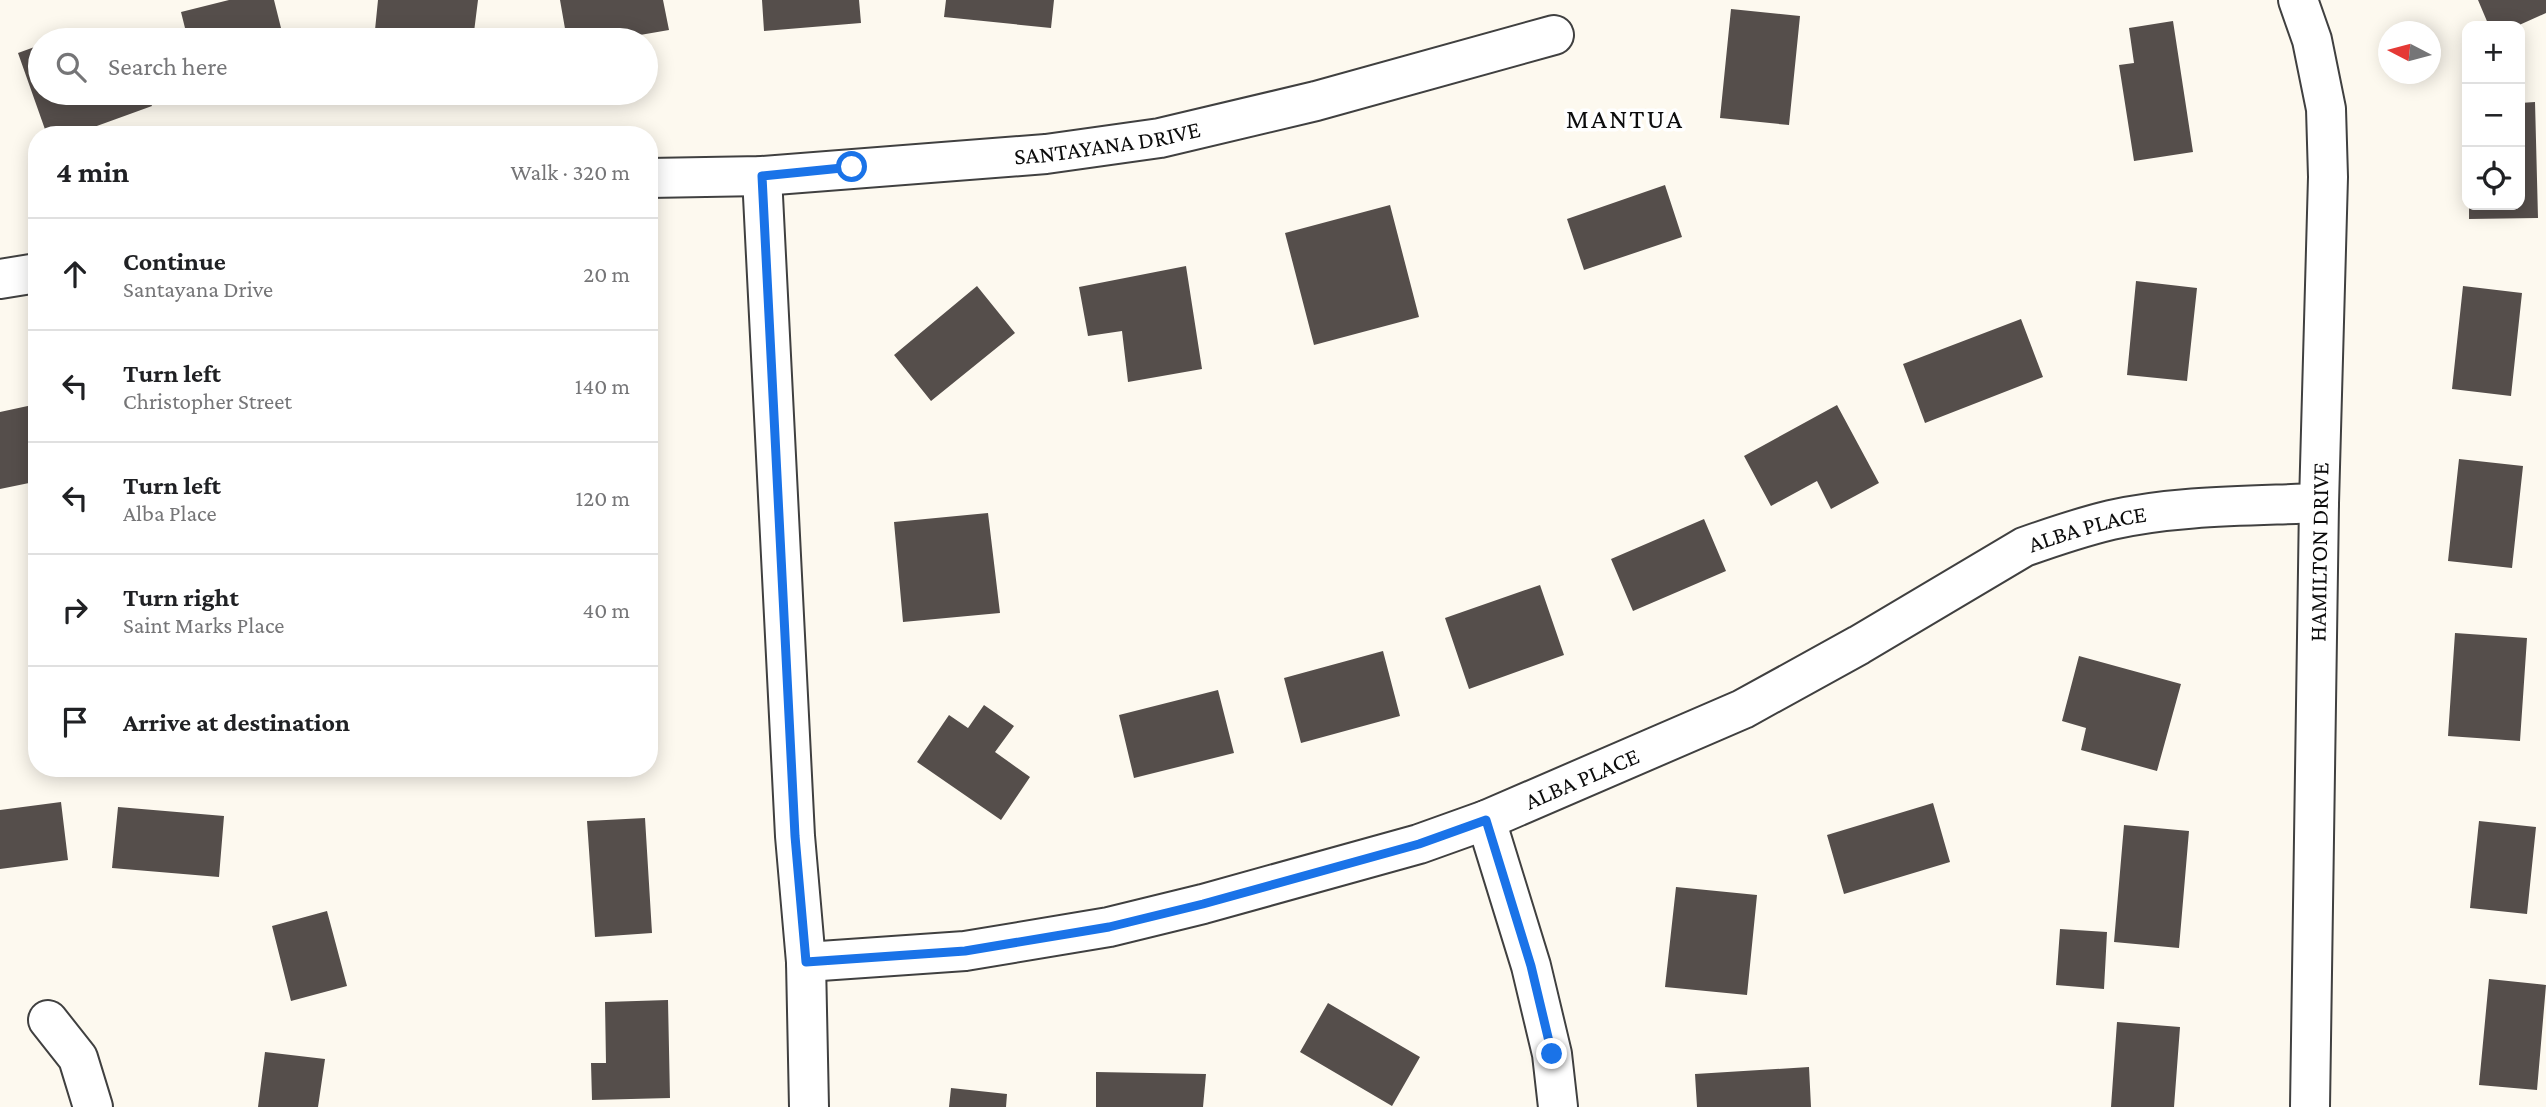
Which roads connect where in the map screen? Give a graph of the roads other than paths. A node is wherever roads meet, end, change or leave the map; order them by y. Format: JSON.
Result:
{"nodes":[{"id":1,"x":2298,"y":0,"type":"edge"},
{"id":2,"x":1554,"y":35,"type":"dead end"},
{"id":3,"x":762,"y":176,"type":"junction"},
{"id":4,"x":658,"y":178,"type":"edge"},
{"id":5,"x":28,"y":274,"type":"edge"},
{"id":6,"x":0,"y":279,"type":"edge"},
{"id":7,"x":2319,"y":503,"type":"junction"},
{"id":8,"x":1486,"y":820,"type":"junction"},
{"id":9,"x":806,"y":962,"type":"junction"},
{"id":10,"x":48,"y":1020,"type":"dead end"},
{"id":11,"x":93,"y":1107,"type":"edge"},
{"id":12,"x":808,"y":1107,"type":"edge"},
{"id":13,"x":1558,"y":1107,"type":"edge"},
{"id":14,"x":2310,"y":1107,"type":"edge"}],
"edges":[{"from":1,"to":7,"type":"street","name":"HAMILTON DRIVE"},
{"from":2,"to":3,"type":"street","name":"SANTAYANA DRIVE"},
{"from":3,"to":4,"type":"street","name":"SANTAYANA DRIVE"},
{"from":3,"to":9,"type":"street"},
{"from":5,"to":6,"type":"street"},
{"from":7,"to":8,"type":"street","name":"ALBA PLACE"},
{"from":7,"to":14,"type":"street","name":"HAMILTON DRIVE"},
{"from":8,"to":9,"type":"street","name":"ALBA PLACE"},
{"from":8,"to":13,"type":"street"},
{"from":9,"to":12,"type":"street"},
{"from":10,"to":11,"type":"street"}]}
